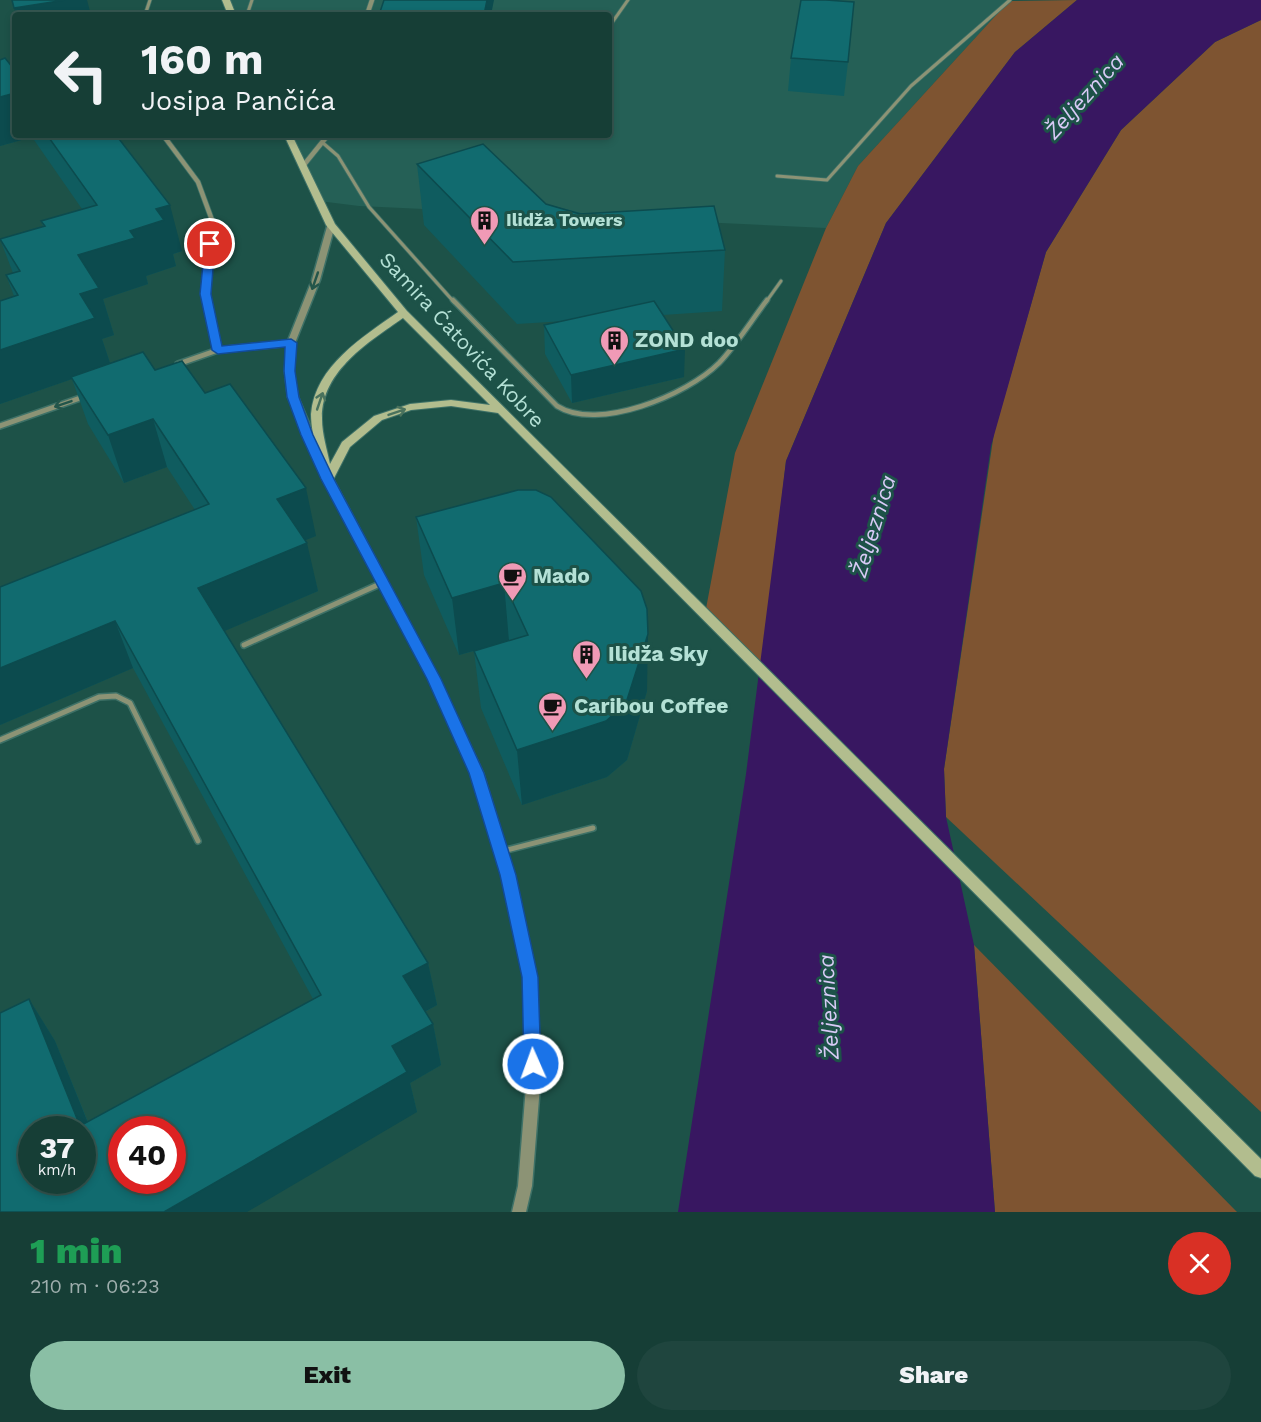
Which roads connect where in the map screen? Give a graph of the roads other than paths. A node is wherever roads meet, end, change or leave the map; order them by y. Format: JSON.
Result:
{"nodes":[{"id":1,"x":628,"y":0,"type":"edge"},
{"id":2,"x":1010,"y":0,"type":"edge"},
{"id":3,"x":612,"y":23,"type":"edge"},
{"id":4,"x":165,"y":138,"type":"edge"},
{"id":5,"x":289,"y":138,"type":"edge"},
{"id":6,"x":326,"y":138,"type":"edge"},
{"id":7,"x":323,"y":143,"type":"junction"},
{"id":8,"x":303,"y":166,"type":"junction"},
{"id":9,"x":777,"y":176,"type":"dead end"},
{"id":10,"x":331,"y":225,"type":"junction"},
{"id":11,"x":781,"y":281,"type":"dead end"},
{"id":12,"x":404,"y":314,"type":"junction"},
{"id":13,"x":291,"y":343,"type":"junction"},
{"id":14,"x":218,"y":350,"type":"junction"},
{"id":15,"x":174,"y":365,"type":"edge"},
{"id":16,"x":98,"y":392,"type":"edge"},
{"id":17,"x":500,"y":410,"type":"junction"},
{"id":18,"x":0,"y":426,"type":"edge"},
{"id":19,"x":328,"y":479,"type":"junction"},
{"id":20,"x":382,"y":583,"type":"junction"},
{"id":21,"x":244,"y":645,"type":"dead end"},
{"id":22,"x":0,"y":740,"type":"edge"},
{"id":23,"x":593,"y":828,"type":"dead end"},
{"id":24,"x":198,"y":841,"type":"dead end"},
{"id":25,"x":501,"y":851,"type":"junction"},
{"id":26,"x":1261,"y":1170,"type":"edge"},
{"id":27,"x":519,"y":1212,"type":"edge"}],
"edges":[{"from":1,"to":3,"type":"lane"},
{"from":2,"to":9,"type":"lane"},
{"from":4,"to":14,"type":"street"},
{"from":5,"to":8,"type":"main road","name":"Samira Ćatovića Kobre"},
{"from":6,"to":7,"type":"street"},
{"from":7,"to":8,"type":"street"},
{"from":7,"to":11,"type":"lane"},
{"from":8,"to":10,"type":"main road","name":"Samira Ćatovića Kobre"},
{"from":10,"to":12,"type":"main road","name":"Samira Ćatovića Kobre"},
{"from":10,"to":13,"type":"street","one_way":true},
{"from":12,"to":17,"type":"main road","name":"Samira Ćatovića Kobre"},
{"from":19,"to":12,"type":"main road","one_way":true},
{"from":13,"to":14,"type":"street"},
{"from":13,"to":19,"type":"street"},
{"from":14,"to":15,"type":"street"},
{"from":16,"to":18,"type":"street","one_way":true},
{"from":19,"to":17,"type":"main road","one_way":true},
{"from":17,"to":26,"type":"main road","name":"Samira Ćatovića Kobre"},
{"from":19,"to":20,"type":"street"},
{"from":20,"to":21,"type":"street"},
{"from":20,"to":25,"type":"street"},
{"from":22,"to":24,"type":"lane"},
{"from":23,"to":25,"type":"lane"},
{"from":25,"to":27,"type":"street"}]}
